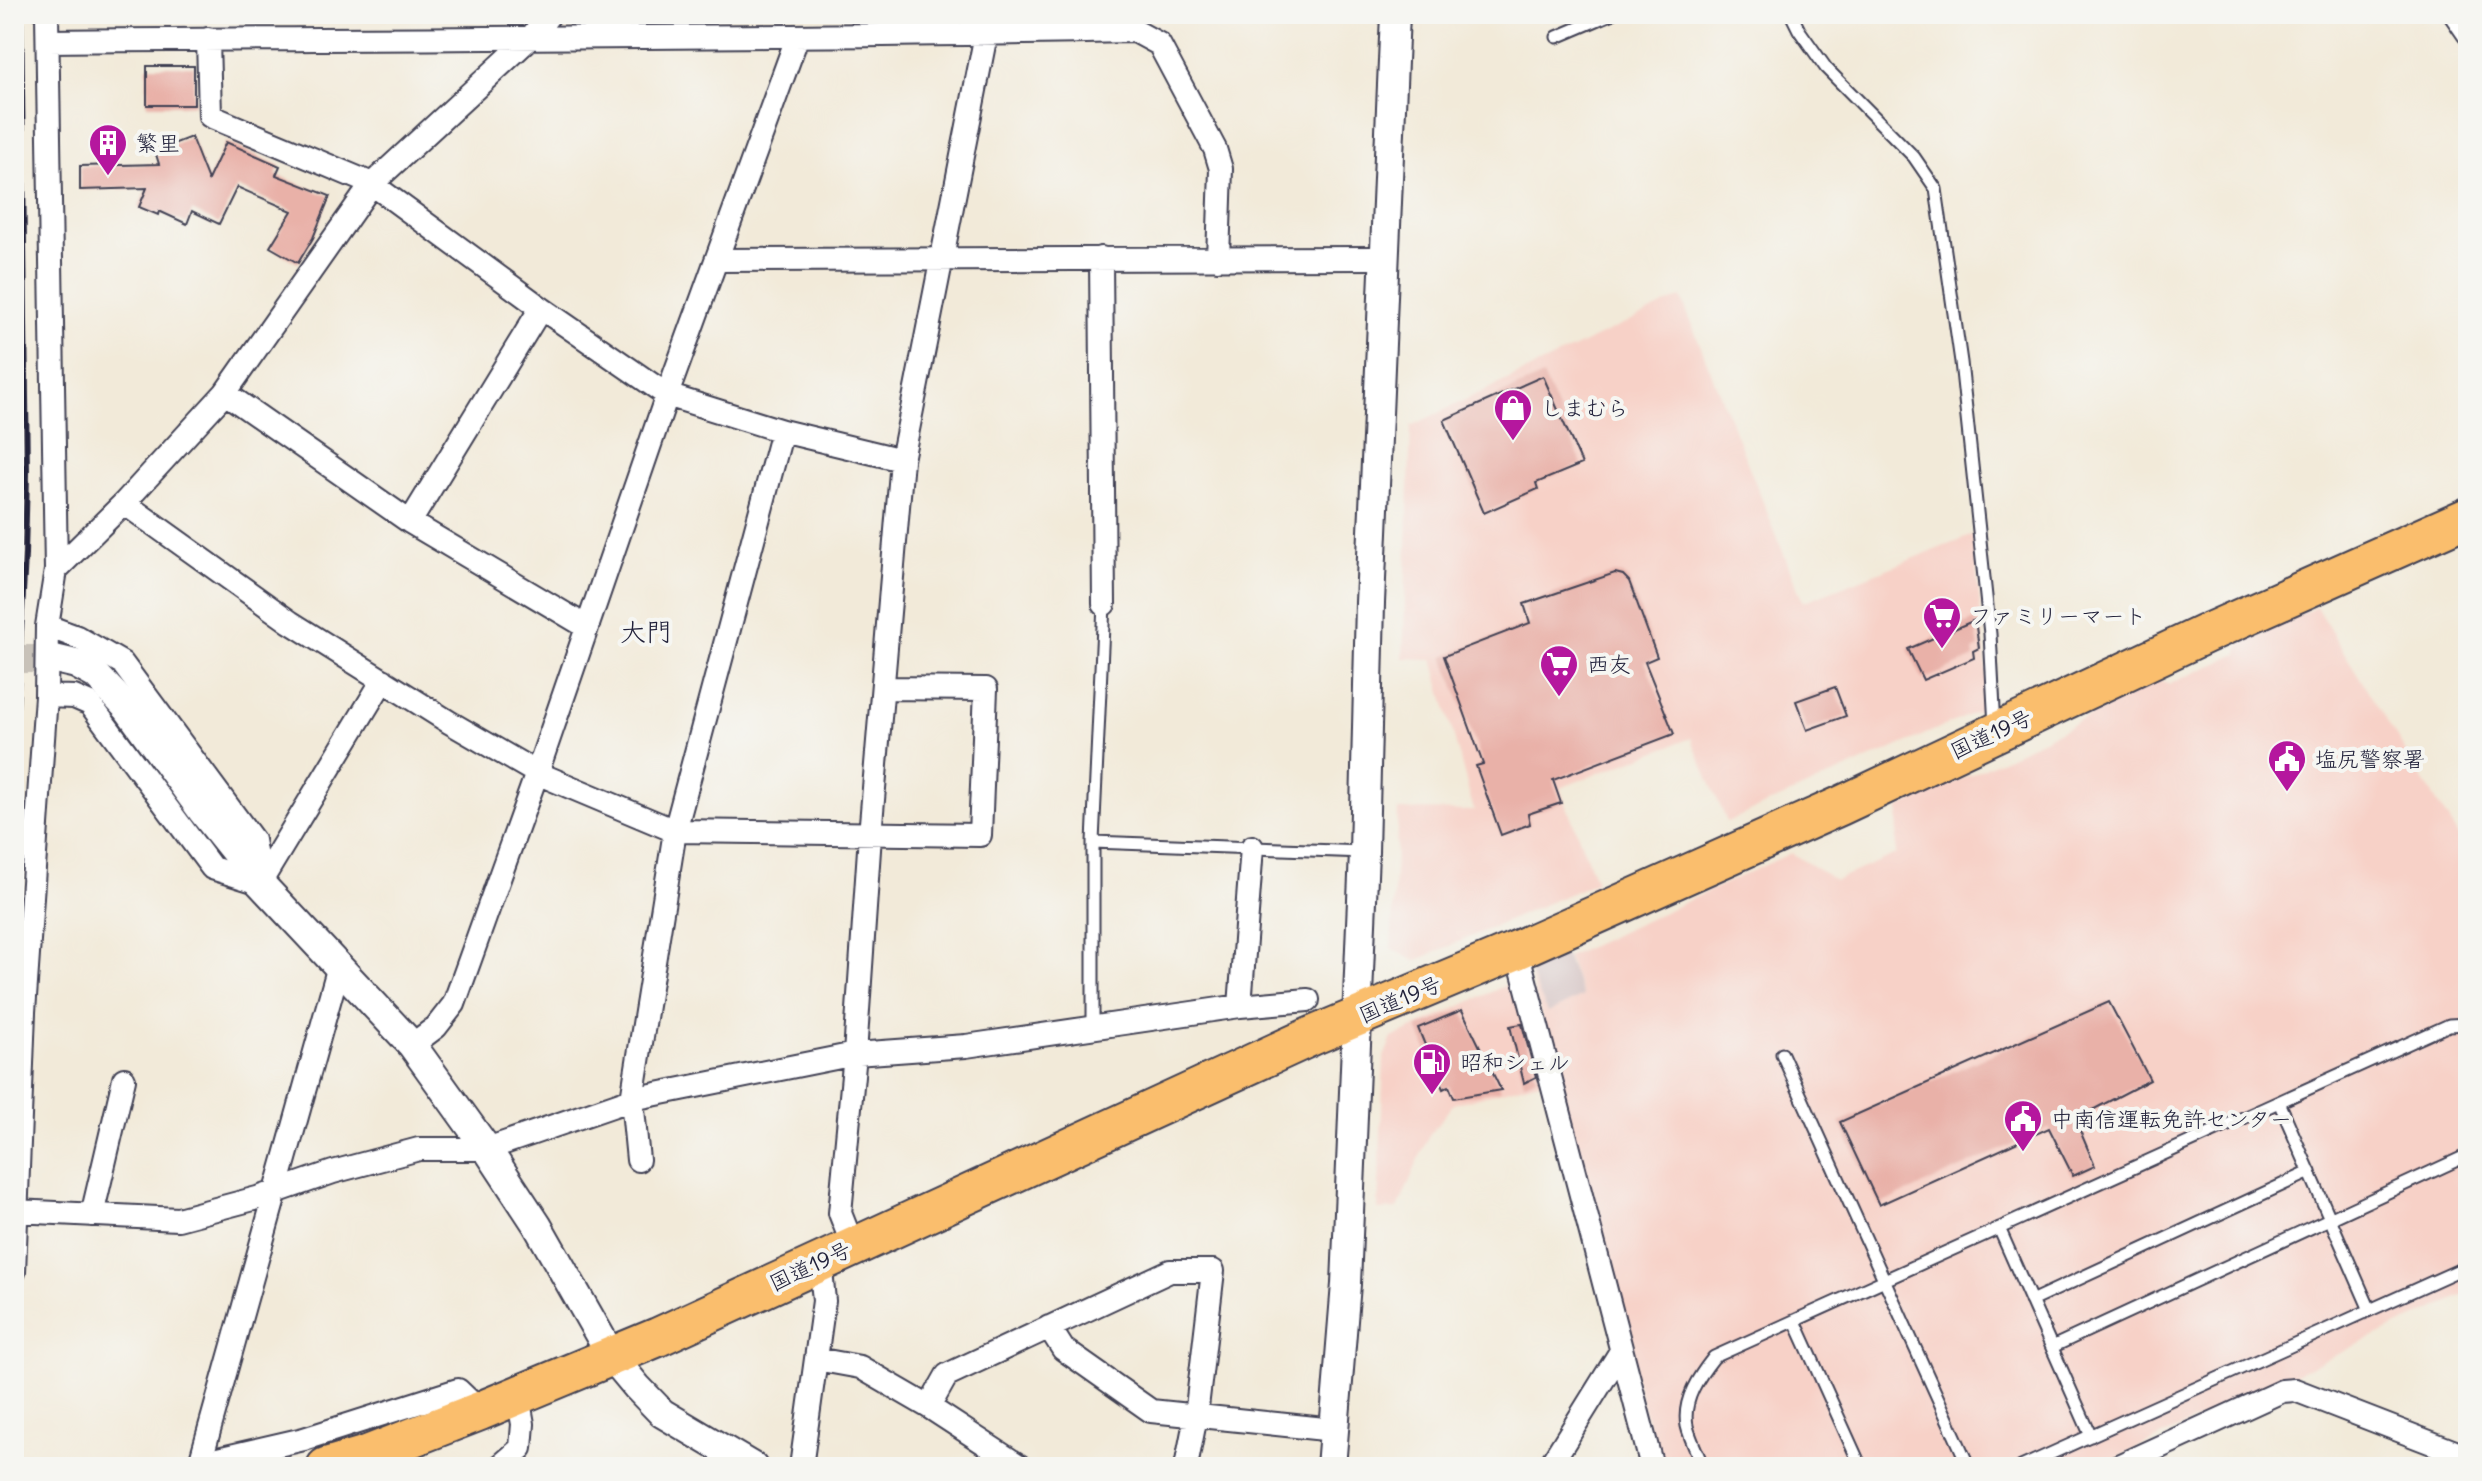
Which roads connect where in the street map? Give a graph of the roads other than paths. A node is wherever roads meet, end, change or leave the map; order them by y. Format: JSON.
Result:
{"nodes":[{"id":1,"x":47,"y":14,"type":"edge"},
{"id":2,"x":550,"y":14,"type":"edge"},
{"id":3,"x":1395,"y":14,"type":"edge"},
{"id":4,"x":1611,"y":14,"type":"edge"},
{"id":5,"x":1791,"y":14,"type":"edge"},
{"id":6,"x":2455,"y":14,"type":"edge"},
{"id":7,"x":988,"y":24,"type":"edge"},
{"id":8,"x":2468,"y":33,"type":"edge"},
{"id":9,"x":531,"y":37,"type":"junction"},
{"id":10,"x":1557,"y":37,"type":"dead end"},
{"id":11,"x":797,"y":38,"type":"junction"},
{"id":12,"x":208,"y":39,"type":"junction"},
{"id":13,"x":49,"y":41,"type":"junction"},
{"id":14,"x":372,"y":184,"type":"junction"},
{"id":15,"x":1101,"y":258,"type":"junction"},
{"id":16,"x":1386,"y":258,"type":"junction"},
{"id":17,"x":940,"y":259,"type":"junction"},
{"id":18,"x":1218,"y":259,"type":"junction"},
{"id":19,"x":718,"y":260,"type":"junction"},
{"id":20,"x":541,"y":308,"type":"junction"},
{"id":21,"x":225,"y":393,"type":"junction"},
{"id":22,"x":667,"y":395,"type":"junction"},
{"id":23,"x":782,"y":431,"type":"junction"},
{"id":24,"x":902,"y":460,"type":"junction"},
{"id":25,"x":124,"y":503,"type":"junction"},
{"id":26,"x":2468,"y":517,"type":"edge"},
{"id":27,"x":410,"y":522,"type":"junction"},
{"id":28,"x":56,"y":570,"type":"junction"},
{"id":29,"x":1104,"y":604,"type":"joint"},
{"id":30,"x":47,"y":626,"type":"junction"},
{"id":31,"x":587,"y":627,"type":"junction"},
{"id":32,"x":55,"y":659,"type":"tunnel mouth"},
{"id":33,"x":383,"y":680,"type":"junction"},
{"id":34,"x":883,"y":688,"type":"junction"},
{"id":35,"x":46,"y":696,"type":"junction"},
{"id":36,"x":1996,"y":732,"type":"junction"},
{"id":37,"x":537,"y":773,"type":"junction"},
{"id":38,"x":675,"y":831,"type":"junction"},
{"id":39,"x":870,"y":835,"type":"junction"},
{"id":40,"x":1093,"y":842,"type":"junction"},
{"id":41,"x":1252,"y":847,"type":"junction"},
{"id":42,"x":1364,"y":852,"type":"junction"},
{"id":43,"x":260,"y":883,"type":"junction"},
{"id":44,"x":1517,"y":950,"type":"junction"},
{"id":45,"x":339,"y":966,"type":"junction"},
{"id":46,"x":1308,"y":1000,"type":"dead end"},
{"id":47,"x":1240,"y":1006,"type":"junction"},
{"id":48,"x":1357,"y":1017,"type":"junction"},
{"id":49,"x":2468,"y":1024,"type":"edge"},
{"id":50,"x":1093,"y":1029,"type":"junction"},
{"id":51,"x":412,"y":1045,"type":"junction"},
{"id":52,"x":855,"y":1054,"type":"junction"},
{"id":53,"x":1782,"y":1054,"type":"dead end"},
{"id":54,"x":124,"y":1079,"type":"dead end"},
{"id":55,"x":632,"y":1099,"type":"junction"},
{"id":56,"x":2279,"y":1102,"type":"junction"},
{"id":57,"x":487,"y":1149,"type":"junction"},
{"id":58,"x":2468,"y":1155,"type":"edge"},
{"id":59,"x":638,"y":1160,"type":"dead end"},
{"id":60,"x":2310,"y":1172,"type":"junction"},
{"id":61,"x":273,"y":1193,"type":"junction"},
{"id":62,"x":16,"y":1211,"type":"edge"},
{"id":63,"x":92,"y":1215,"type":"junction"},
{"id":64,"x":2330,"y":1219,"type":"junction"},
{"id":65,"x":1999,"y":1228,"type":"junction"},
{"id":66,"x":853,"y":1246,"type":"junction"},
{"id":67,"x":816,"y":1263,"type":"junction"},
{"id":68,"x":2468,"y":1266,"type":"edge"},
{"id":69,"x":14,"y":1272,"type":"edge"},
{"id":70,"x":1886,"y":1280,"type":"junction"},
{"id":71,"x":2031,"y":1301,"type":"junction"},
{"id":72,"x":2370,"y":1310,"type":"junction"},
{"id":73,"x":1795,"y":1321,"type":"junction"},
{"id":74,"x":1049,"y":1327,"type":"junction"},
{"id":75,"x":2052,"y":1347,"type":"junction"},
{"id":76,"x":1621,"y":1351,"type":"junction"},
{"id":77,"x":612,"y":1357,"type":"junction"},
{"id":78,"x":816,"y":1359,"type":"junction"},
{"id":79,"x":518,"y":1396,"type":"junction"},
{"id":80,"x":929,"y":1407,"type":"junction"},
{"id":81,"x":480,"y":1411,"type":"junction"},
{"id":82,"x":1196,"y":1416,"type":"junction"},
{"id":83,"x":1334,"y":1430,"type":"junction"},
{"id":84,"x":2091,"y":1436,"type":"junction"},
{"id":85,"x":2468,"y":1457,"type":"edge"},
{"id":86,"x":192,"y":1465,"type":"edge"},
{"id":87,"x":326,"y":1467,"type":"edge"},
{"id":88,"x":499,"y":1467,"type":"edge"},
{"id":89,"x":753,"y":1467,"type":"edge"},
{"id":90,"x":801,"y":1467,"type":"edge"},
{"id":91,"x":1021,"y":1467,"type":"edge"},
{"id":92,"x":1186,"y":1467,"type":"edge"},
{"id":93,"x":1331,"y":1467,"type":"edge"},
{"id":94,"x":1549,"y":1467,"type":"edge"},
{"id":95,"x":1652,"y":1467,"type":"edge"},
{"id":96,"x":1703,"y":1467,"type":"edge"},
{"id":97,"x":1861,"y":1467,"type":"edge"},
{"id":98,"x":1969,"y":1467,"type":"edge"},
{"id":99,"x":2021,"y":1467,"type":"edge"},
{"id":100,"x":2116,"y":1467,"type":"edge"}],
"edges":[{"from":1,"to":13,"type":"street"},
{"from":2,"to":9,"type":"street"},
{"from":3,"to":16,"type":"street"},
{"from":4,"to":10,"type":"lane"},
{"from":5,"to":36,"type":"lane"},
{"from":6,"to":8,"type":"street"},
{"from":7,"to":11,"type":"street"},
{"from":7,"to":17,"type":"street"},
{"from":7,"to":18,"type":"street"},
{"from":9,"to":11,"type":"street"},
{"from":9,"to":12,"type":"street"},
{"from":9,"to":14,"type":"street"},
{"from":11,"to":19,"type":"street"},
{"from":12,"to":13,"type":"street"},
{"from":12,"to":14,"type":"street"},
{"from":13,"to":28,"type":"street"},
{"from":14,"to":20,"type":"street"},
{"from":14,"to":21,"type":"street"},
{"from":15,"to":17,"type":"street"},
{"from":15,"to":18,"type":"street"},
{"from":15,"to":29,"type":"street"},
{"from":16,"to":18,"type":"street"},
{"from":16,"to":42,"type":"street"},
{"from":17,"to":19,"type":"street"},
{"from":17,"to":24,"type":"street"},
{"from":19,"to":22,"type":"street"},
{"from":20,"to":22,"type":"street"},
{"from":20,"to":27,"type":"street"},
{"from":21,"to":25,"type":"street"},
{"from":21,"to":27,"type":"street"},
{"from":22,"to":23,"type":"street"},
{"from":22,"to":31,"type":"street"},
{"from":23,"to":24,"type":"street"},
{"from":23,"to":38,"type":"street"},
{"from":24,"to":34,"type":"street"},
{"from":25,"to":28,"type":"street"},
{"from":25,"to":33,"type":"street"},
{"from":26,"to":36,"type":"highway","name":"国道19号"},
{"from":27,"to":31,"type":"street"},
{"from":28,"to":30,"type":"street"},
{"from":29,"to":40,"type":"lane"},
{"from":30,"to":35,"type":"street"},
{"from":30,"to":43,"type":"street"},
{"from":31,"to":37,"type":"street"},
{"from":32,"to":43,"type":"street"},
{"from":33,"to":37,"type":"street"},
{"from":33,"to":43,"type":"street"},
{"from":34,"to":39,"type":"street"},
{"from":34,"to":39,"type":"street"},
{"from":35,"to":43,"type":"street"},
{"from":35,"to":62,"type":"street"},
{"from":36,"to":44,"type":"highway","name":"国道19号"},
{"from":37,"to":38,"type":"street"},
{"from":37,"to":51,"type":"street"},
{"from":38,"to":39,"type":"street"},
{"from":38,"to":55,"type":"street"},
{"from":39,"to":52,"type":"street"},
{"from":40,"to":41,"type":"lane"},
{"from":40,"to":50,"type":"lane"},
{"from":41,"to":42,"type":"lane"},
{"from":41,"to":47,"type":"street"},
{"from":42,"to":48,"type":"street"},
{"from":43,"to":45,"type":"street"},
{"from":44,"to":48,"type":"highway","name":"国道19号"},
{"from":44,"to":76,"type":"street"},
{"from":45,"to":51,"type":"street"},
{"from":45,"to":61,"type":"street"},
{"from":46,"to":47,"type":"street"},
{"from":47,"to":50,"type":"street"},
{"from":48,"to":66,"type":"highway","name":"国道19号"},
{"from":48,"to":83,"type":"street"},
{"from":49,"to":56,"type":"lane"},
{"from":50,"to":52,"type":"street"},
{"from":51,"to":57,"type":"street"},
{"from":52,"to":55,"type":"street"},
{"from":52,"to":66,"type":"street"},
{"from":53,"to":70,"type":"lane"},
{"from":54,"to":63,"type":"street"},
{"from":55,"to":57,"type":"street"},
{"from":55,"to":59,"type":"street"},
{"from":56,"to":60,"type":"lane"},
{"from":56,"to":65,"type":"lane"},
{"from":57,"to":61,"type":"street"},
{"from":57,"to":77,"type":"street"},
{"from":58,"to":64,"type":"lane"},
{"from":60,"to":64,"type":"lane"},
{"from":60,"to":71,"type":"lane"},
{"from":61,"to":63,"type":"street"},
{"from":61,"to":86,"type":"street"},
{"from":62,"to":63,"type":"street"},
{"from":62,"to":69,"type":"street"},
{"from":64,"to":72,"type":"lane"},
{"from":64,"to":75,"type":"lane"},
{"from":65,"to":70,"type":"lane"},
{"from":65,"to":71,"type":"lane"},
{"from":66,"to":67,"type":"highway","name":"国道19号"},
{"from":67,"to":77,"type":"highway","name":"国道19号"},
{"from":67,"to":78,"type":"street"},
{"from":68,"to":72,"type":"lane"},
{"from":70,"to":73,"type":"lane"},
{"from":70,"to":98,"type":"lane"},
{"from":71,"to":75,"type":"lane"},
{"from":72,"to":84,"type":"lane"},
{"from":73,"to":96,"type":"lane"},
{"from":73,"to":97,"type":"lane"},
{"from":74,"to":80,"type":"street"},
{"from":74,"to":82,"type":"street"},
{"from":74,"to":82,"type":"street"},
{"from":75,"to":84,"type":"lane"},
{"from":76,"to":94,"type":"street"},
{"from":76,"to":95,"type":"street"},
{"from":77,"to":79,"type":"highway","name":"国道19号"},
{"from":77,"to":89,"type":"street"},
{"from":78,"to":80,"type":"street"},
{"from":78,"to":90,"type":"street"},
{"from":79,"to":81,"type":"highway","name":"国道19号"},
{"from":79,"to":88,"type":"street"},
{"from":80,"to":91,"type":"street"},
{"from":81,"to":86,"type":"street"},
{"from":81,"to":87,"type":"highway","name":"国道19号"},
{"from":82,"to":83,"type":"street"},
{"from":82,"to":92,"type":"street"},
{"from":83,"to":93,"type":"street"},
{"from":84,"to":99,"type":"lane"},
{"from":85,"to":100,"type":"street"}]}
